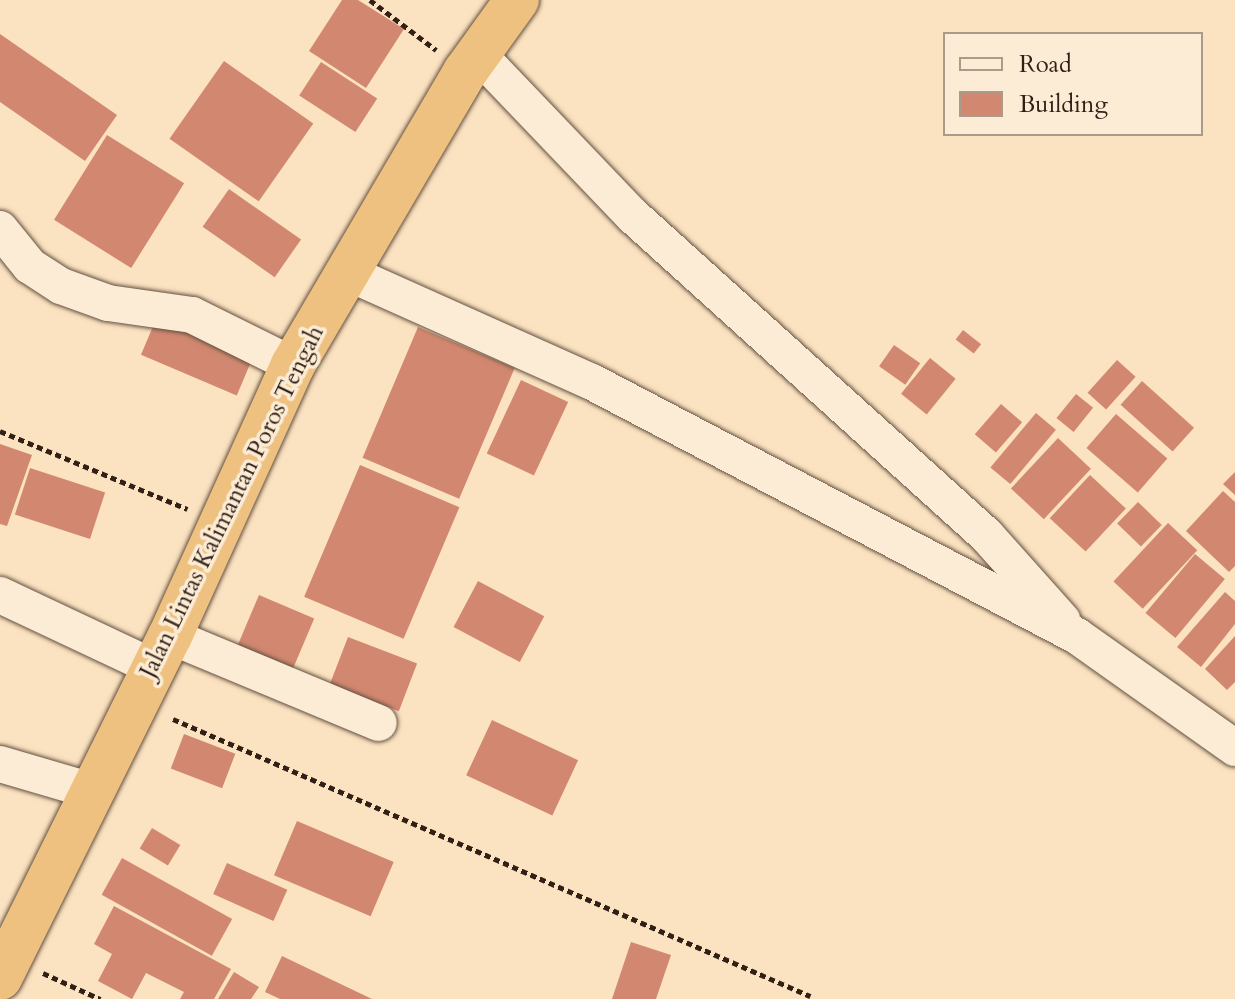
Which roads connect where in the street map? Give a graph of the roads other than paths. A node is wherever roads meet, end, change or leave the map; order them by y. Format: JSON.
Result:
{"nodes":[{"id":1,"x":517,"y":0,"type":"edge"},
{"id":2,"x":471,"y":62,"type":"junction"},
{"id":3,"x":0,"y":229,"type":"edge"},
{"id":4,"x":346,"y":272,"type":"junction"},
{"id":5,"x":293,"y":365,"type":"junction"},
{"id":6,"x":0,"y":595,"type":"edge"},
{"id":7,"x":1077,"y":636,"type":"junction"},
{"id":8,"x":153,"y":669,"type":"junction"},
{"id":9,"x":379,"y":723,"type":"dead end"},
{"id":10,"x":1235,"y":748,"type":"edge"},
{"id":11,"x":0,"y":764,"type":"edge"},
{"id":12,"x":92,"y":791,"type":"junction"},
{"id":13,"x":5,"y":968,"type":"edge"}],
"edges":[{"from":1,"to":2,"type":"highway","name":"Jalan Lintas Kalimantan Poros Tengah"},
{"from":2,"to":4,"type":"highway","name":"Jalan Lintas Kalimantan Poros Tengah"},
{"from":2,"to":7,"type":"street"},
{"from":3,"to":5,"type":"street"},
{"from":4,"to":5,"type":"highway","name":"Jalan Lintas Kalimantan Poros Tengah"},
{"from":4,"to":7,"type":"street"},
{"from":5,"to":8,"type":"highway","name":"Jalan Lintas Kalimantan Poros Tengah"},
{"from":6,"to":8,"type":"street"},
{"from":7,"to":10,"type":"street"},
{"from":8,"to":9,"type":"street"},
{"from":8,"to":12,"type":"highway","name":"Jalan Lintas Kalimantan Poros Tengah"},
{"from":11,"to":12,"type":"street"},
{"from":12,"to":13,"type":"highway","name":"Jalan Lintas Kalimantan Poros Tengah"}]}
